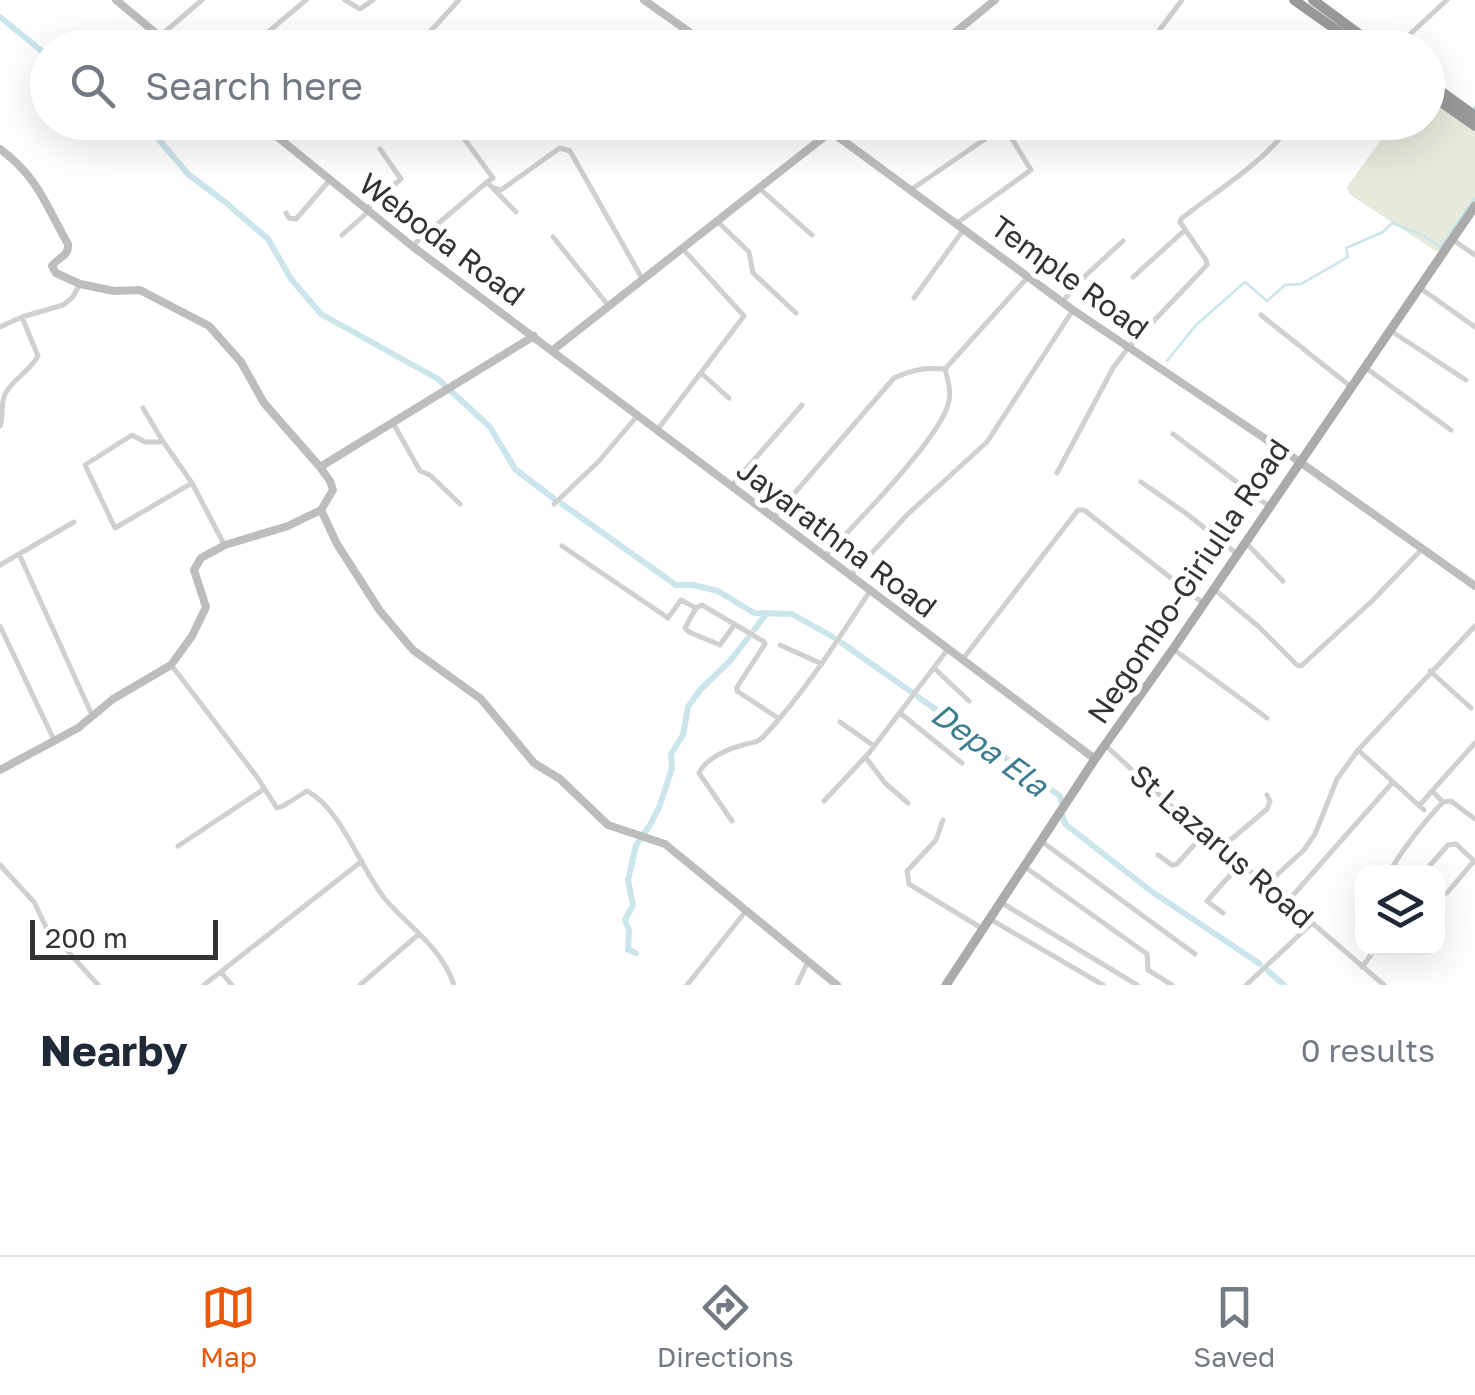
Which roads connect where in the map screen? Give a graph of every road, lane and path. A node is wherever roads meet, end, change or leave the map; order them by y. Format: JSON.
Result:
{"nodes":[{"id":1,"x":116,"y":0,"type":"edge"},
{"id":2,"x":202,"y":0,"type":"edge"},
{"id":3,"x":306,"y":0,"type":"edge"},
{"id":4,"x":345,"y":0,"type":"edge"},
{"id":5,"x":373,"y":0,"type":"edge"},
{"id":6,"x":459,"y":0,"type":"edge"},
{"id":7,"x":995,"y":0,"type":"edge"},
{"id":8,"x":1182,"y":0,"type":"edge"},
{"id":9,"x":1294,"y":0,"type":"edge"},
{"id":10,"x":1312,"y":0,"type":"edge"},
{"id":11,"x":1447,"y":0,"type":"edge"},
{"id":12,"x":652,"y":2,"type":"edge"},
{"id":13,"x":1329,"y":4,"type":"edge"},
{"id":14,"x":153,"y":30,"type":"edge"},
{"id":15,"x":167,"y":30,"type":"edge"},
{"id":16,"x":270,"y":30,"type":"edge"},
{"id":17,"x":432,"y":30,"type":"edge"},
{"id":18,"x":689,"y":30,"type":"edge"},
{"id":19,"x":958,"y":30,"type":"edge"},
{"id":20,"x":1160,"y":30,"type":"edge"},
{"id":21,"x":1334,"y":30,"type":"edge"},
{"id":22,"x":1358,"y":30,"type":"edge"},
{"id":23,"x":1414,"y":30,"type":"edge"},
{"id":24,"x":1445,"y":94,"type":"edge"},
{"id":25,"x":1445,"y":105,"type":"edge"},
{"id":26,"x":1475,"y":116,"type":"edge"},
{"id":27,"x":1475,"y":126,"type":"edge"},
{"id":28,"x":280,"y":140,"type":"edge"},
{"id":29,"x":465,"y":140,"type":"edge"},
{"id":30,"x":821,"y":140,"type":"edge"},
{"id":31,"x":842,"y":140,"type":"edge"},
{"id":32,"x":984,"y":140,"type":"edge"},
{"id":33,"x":1015,"y":140,"type":"edge"},
{"id":34,"x":1281,"y":140,"type":"edge"},
{"id":35,"x":0,"y":149,"type":"edge"},
{"id":36,"x":380,"y":149,"type":"dead end"},
{"id":37,"x":329,"y":181,"type":"junction"},
{"id":38,"x":490,"y":185,"type":"junction"},
{"id":39,"x":759,"y":188,"type":"junction"},
{"id":40,"x":912,"y":190,"type":"junction"},
{"id":41,"x":1475,"y":206,"type":"edge"},
{"id":42,"x":366,"y":211,"type":"junction"},
{"id":43,"x":286,"y":212,"type":"dead end"},
{"id":44,"x":516,"y":212,"type":"dead end"},
{"id":45,"x":717,"y":221,"type":"junction"},
{"id":46,"x":960,"y":226,"type":"junction"},
{"id":47,"x":1185,"y":230,"type":"junction"},
{"id":48,"x":342,"y":235,"type":"dead end"},
{"id":49,"x":812,"y":235,"type":"dead end"},
{"id":50,"x":552,"y":237,"type":"dead end"},
{"id":51,"x":1452,"y":239,"type":"junction"},
{"id":52,"x":1123,"y":242,"type":"dead end"},
{"id":53,"x":412,"y":246,"type":"junction"},
{"id":54,"x":682,"y":248,"type":"junction"},
{"id":55,"x":1475,"y":255,"type":"edge"},
{"id":56,"x":1028,"y":277,"type":"junction"},
{"id":57,"x":1133,"y":277,"type":"dead end"},
{"id":58,"x":643,"y":280,"type":"junction"},
{"id":59,"x":80,"y":284,"type":"junction"},
{"id":60,"x":1420,"y":288,"type":"junction"},
{"id":61,"x":914,"y":298,"type":"dead end"},
{"id":62,"x":1062,"y":302,"type":"junction"},
{"id":63,"x":610,"y":307,"type":"junction"},
{"id":64,"x":1073,"y":310,"type":"junction"},
{"id":65,"x":796,"y":313,"type":"dead end"},
{"id":66,"x":1261,"y":315,"type":"dead end"},
{"id":67,"x":22,"y":318,"type":"junction"},
{"id":68,"x":1475,"y":326,"type":"edge"},
{"id":69,"x":0,"y":327,"type":"edge"},
{"id":70,"x":1391,"y":331,"type":"junction"},
{"id":71,"x":534,"y":336,"type":"junction"},
{"id":72,"x":1128,"y":348,"type":"junction"},
{"id":73,"x":553,"y":350,"type":"junction"},
{"id":74,"x":1366,"y":368,"type":"junction"},
{"id":75,"x":945,"y":370,"type":"junction"},
{"id":76,"x":701,"y":373,"type":"junction"},
{"id":77,"x":1466,"y":380,"type":"dead end"},
{"id":78,"x":1352,"y":388,"type":"junction"},
{"id":79,"x":729,"y":398,"type":"dead end"},
{"id":80,"x":802,"y":405,"type":"dead end"},
{"id":81,"x":143,"y":408,"type":"dead end"},
{"id":82,"x":638,"y":414,"type":"junction"},
{"id":83,"x":393,"y":423,"type":"junction"},
{"id":84,"x":0,"y":426,"type":"edge"},
{"id":85,"x":658,"y":429,"type":"junction"},
{"id":86,"x":1451,"y":430,"type":"dead end"},
{"id":87,"x":1173,"y":434,"type":"dead end"},
{"id":88,"x":162,"y":440,"type":"junction"},
{"id":89,"x":1300,"y":462,"type":"junction"},
{"id":90,"x":320,"y":467,"type":"junction"},
{"id":91,"x":1057,"y":473,"type":"dead end"},
{"id":92,"x":1140,"y":482,"type":"dead end"},
{"id":93,"x":192,"y":483,"type":"junction"},
{"id":94,"x":731,"y":486,"type":"junction"},
{"id":95,"x":460,"y":504,"type":"dead end"},
{"id":96,"x":554,"y":504,"type":"dead end"},
{"id":97,"x":1270,"y":507,"type":"junction"},
{"id":98,"x":322,"y":510,"type":"junction"},
{"id":99,"x":773,"y":518,"type":"junction"},
{"id":100,"x":74,"y":522,"type":"dead end"},
{"id":101,"x":1245,"y":542,"type":"junction"},
{"id":102,"x":225,"y":545,"type":"junction"},
{"id":103,"x":562,"y":546,"type":"dead end"},
{"id":104,"x":1422,"y":548,"type":"junction"},
{"id":105,"x":19,"y":554,"type":"junction"},
{"id":106,"x":1237,"y":554,"type":"junction"},
{"id":107,"x":824,"y":556,"type":"junction"},
{"id":108,"x":0,"y":565,"type":"edge"},
{"id":109,"x":850,"y":576,"type":"junction"},
{"id":110,"x":1283,"y":581,"type":"dead end"},
{"id":111,"x":1475,"y":586,"type":"edge"},
{"id":112,"x":1213,"y":588,"type":"junction"},
{"id":113,"x":870,"y":591,"type":"junction"},
{"id":114,"x":1203,"y":604,"type":"junction"},
{"id":115,"x":696,"y":608,"type":"junction"},
{"id":116,"x":735,"y":624,"type":"junction"},
{"id":117,"x":0,"y":626,"type":"edge"},
{"id":118,"x":1475,"y":626,"type":"edge"},
{"id":119,"x":780,"y":645,"type":"dead end"},
{"id":120,"x":1173,"y":649,"type":"junction"},
{"id":121,"x":948,"y":650,"type":"junction"},
{"id":122,"x":962,"y":660,"type":"junction"},
{"id":123,"x":822,"y":664,"type":"junction"},
{"id":124,"x":171,"y":665,"type":"junction"},
{"id":125,"x":934,"y":668,"type":"junction"},
{"id":126,"x":1430,"y":671,"type":"junction"},
{"id":127,"x":969,"y":701,"type":"dead end"},
{"id":128,"x":1471,"y":708,"type":"dead end"},
{"id":129,"x":900,"y":713,"type":"junction"},
{"id":130,"x":92,"y":716,"type":"junction"},
{"id":131,"x":778,"y":718,"type":"junction"},
{"id":132,"x":1267,"y":718,"type":"dead end"},
{"id":133,"x":840,"y":722,"type":"dead end"},
{"id":134,"x":54,"y":740,"type":"junction"},
{"id":135,"x":1475,"y":744,"type":"edge"},
{"id":136,"x":1106,"y":745,"type":"junction"},
{"id":137,"x":874,"y":746,"type":"junction"},
{"id":138,"x":1358,"y":750,"type":"junction"},
{"id":139,"x":866,"y":758,"type":"junction"},
{"id":140,"x":1095,"y":759,"type":"junction"},
{"id":141,"x":962,"y":763,"type":"dead end"},
{"id":142,"x":0,"y":770,"type":"edge"},
{"id":143,"x":1393,"y":782,"type":"junction"},
{"id":144,"x":264,"y":789,"type":"junction"},
{"id":145,"x":1432,"y":791,"type":"junction"},
{"id":146,"x":1267,"y":795,"type":"dead end"},
{"id":147,"x":824,"y":801,"type":"dead end"},
{"id":148,"x":1443,"y":802,"type":"junction"},
{"id":149,"x":908,"y":803,"type":"dead end"},
{"id":150,"x":1475,"y":818,"type":"edge"},
{"id":151,"x":943,"y":820,"type":"dead end"},
{"id":152,"x":732,"y":821,"type":"dead end"},
{"id":153,"x":1202,"y":835,"type":"junction"},
{"id":154,"x":1041,"y":841,"type":"junction"},
{"id":155,"x":178,"y":846,"type":"dead end"},
{"id":156,"x":1220,"y":849,"type":"junction"},
{"id":157,"x":1158,"y":855,"type":"dead end"},
{"id":158,"x":362,"y":861,"type":"junction"},
{"id":159,"x":1475,"y":861,"type":"edge"},
{"id":160,"x":1240,"y":864,"type":"junction"},
{"id":161,"x":0,"y":865,"type":"edge"},
{"id":162,"x":1394,"y":865,"type":"edge"},
{"id":163,"x":1430,"y":865,"type":"edge"},
{"id":164,"x":1025,"y":866,"type":"junction"},
{"id":165,"x":1267,"y":884,"type":"junction"},
{"id":166,"x":1447,"y":893,"type":"dead end"},
{"id":167,"x":1002,"y":902,"type":"junction"},
{"id":168,"x":1287,"y":902,"type":"junction"},
{"id":169,"x":746,"y":911,"type":"junction"},
{"id":170,"x":1223,"y":913,"type":"dead end"},
{"id":171,"x":990,"y":919,"type":"junction"},
{"id":172,"x":1311,"y":924,"type":"junction"},
{"id":173,"x":983,"y":929,"type":"junction"},
{"id":174,"x":420,"y":934,"type":"junction"},
{"id":175,"x":1195,"y":954,"type":"dead end"},
{"id":176,"x":1371,"y":955,"type":"edge"},
{"id":177,"x":808,"y":961,"type":"junction"},
{"id":178,"x":1362,"y":967,"type":"junction"},
{"id":179,"x":222,"y":972,"type":"junction"},
{"id":180,"x":948,"y":984,"type":"edge"},
{"id":181,"x":98,"y":985,"type":"edge"},
{"id":182,"x":204,"y":985,"type":"edge"},
{"id":183,"x":232,"y":985,"type":"edge"},
{"id":184,"x":360,"y":985,"type":"edge"},
{"id":185,"x":454,"y":985,"type":"edge"},
{"id":186,"x":687,"y":985,"type":"edge"},
{"id":187,"x":797,"y":985,"type":"edge"},
{"id":188,"x":838,"y":985,"type":"edge"},
{"id":189,"x":1103,"y":985,"type":"edge"},
{"id":190,"x":1137,"y":985,"type":"edge"},
{"id":191,"x":1172,"y":985,"type":"edge"},
{"id":192,"x":1246,"y":985,"type":"edge"},
{"id":193,"x":1384,"y":985,"type":"edge"}],
"edges":[{"from":1,"to":14,"type":"street"},
{"from":2,"to":15,"type":"street"},
{"from":3,"to":16,"type":"street"},
{"from":4,"to":5,"type":"street"},
{"from":6,"to":17,"type":"street"},
{"from":7,"to":19,"type":"street"},
{"from":8,"to":20,"type":"street"},
{"from":9,"to":21,"type":"highway"},
{"from":10,"to":13,"type":"highway"},
{"from":11,"to":23,"type":"street"},
{"from":12,"to":18,"type":"street"},
{"from":13,"to":22,"type":"highway"},
{"from":24,"to":26,"type":"highway"},
{"from":25,"to":27,"type":"highway"},
{"from":28,"to":37,"type":"street","name":"Weboda Road"},
{"from":29,"to":38,"type":"street"},
{"from":30,"to":39,"type":"street"},
{"from":31,"to":40,"type":"street","name":"Temple Road"},
{"from":32,"to":40,"type":"street"},
{"from":33,"to":46,"type":"street"},
{"from":34,"to":47,"type":"street"},
{"from":35,"to":59,"type":"street"},
{"from":36,"to":42,"type":"street"},
{"from":37,"to":42,"type":"street","name":"Weboda Road"},
{"from":37,"to":43,"type":"street"},
{"from":38,"to":44,"type":"street"},
{"from":38,"to":53,"type":"street"},
{"from":38,"to":58,"type":"street"},
{"from":39,"to":45,"type":"street"},
{"from":39,"to":49,"type":"street"},
{"from":40,"to":46,"type":"street","name":"Temple Road"},
{"from":41,"to":51,"type":"main road","name":"Negombo-Giriulla Road"},
{"from":42,"to":48,"type":"street"},
{"from":42,"to":53,"type":"street","name":"Weboda Road"},
{"from":45,"to":54,"type":"street"},
{"from":45,"to":65,"type":"street"},
{"from":46,"to":56,"type":"street","name":"Temple Road"},
{"from":46,"to":61,"type":"street"},
{"from":47,"to":57,"type":"street"},
{"from":47,"to":72,"type":"street"},
{"from":50,"to":63,"type":"street"},
{"from":51,"to":55,"type":"street"},
{"from":51,"to":60,"type":"main road","name":"Negombo-Giriulla Road"},
{"from":52,"to":62,"type":"street"},
{"from":53,"to":71,"type":"street","name":"Weboda Road"},
{"from":54,"to":58,"type":"street"},
{"from":54,"to":76,"type":"street"},
{"from":56,"to":62,"type":"street","name":"Temple Road"},
{"from":56,"to":75,"type":"street"},
{"from":58,"to":63,"type":"street"},
{"from":59,"to":67,"type":"street"},
{"from":59,"to":90,"type":"street"},
{"from":60,"to":68,"type":"street"},
{"from":60,"to":70,"type":"main road","name":"Negombo-Giriulla Road"},
{"from":62,"to":64,"type":"street","name":"Temple Road"},
{"from":63,"to":73,"type":"street"},
{"from":64,"to":72,"type":"street","name":"Temple Road"},
{"from":64,"to":109,"type":"street"},
{"from":66,"to":78,"type":"street"},
{"from":67,"to":69,"type":"street"},
{"from":67,"to":84,"type":"street"},
{"from":70,"to":74,"type":"main road","name":"Negombo-Giriulla Road"},
{"from":70,"to":77,"type":"street"},
{"from":71,"to":73,"type":"street","name":"Weboda Road"},
{"from":71,"to":83,"type":"street"},
{"from":72,"to":89,"type":"street","name":"Temple Road"},
{"from":72,"to":91,"type":"street"},
{"from":73,"to":82,"type":"street","name":"Jayarathna Road"},
{"from":74,"to":78,"type":"main road","name":"Negombo-Giriulla Road"},
{"from":74,"to":86,"type":"street"},
{"from":75,"to":99,"type":"street"},
{"from":75,"to":107,"type":"street"},
{"from":76,"to":79,"type":"street"},
{"from":76,"to":85,"type":"street"},
{"from":78,"to":89,"type":"main road","name":"Negombo-Giriulla Road"},
{"from":80,"to":94,"type":"street"},
{"from":81,"to":88,"type":"street"},
{"from":82,"to":85,"type":"street","name":"Jayarathna Road"},
{"from":82,"to":96,"type":"street"},
{"from":83,"to":90,"type":"street"},
{"from":83,"to":95,"type":"street"},
{"from":85,"to":94,"type":"street","name":"Jayarathna Road"},
{"from":87,"to":97,"type":"street"},
{"from":88,"to":93,"type":"street"},
{"from":88,"to":93,"type":"street"},
{"from":89,"to":97,"type":"main road","name":"Negombo-Giriulla Road"},
{"from":89,"to":104,"type":"street","name":"Temple Road"},
{"from":90,"to":98,"type":"street"},
{"from":92,"to":106,"type":"street"},
{"from":93,"to":102,"type":"street"},
{"from":94,"to":99,"type":"street","name":"Jayarathna Road"},
{"from":97,"to":101,"type":"main road","name":"Negombo-Giriulla Road"},
{"from":98,"to":102,"type":"street"},
{"from":98,"to":169,"type":"street"},
{"from":99,"to":107,"type":"street","name":"Jayarathna Road"},
{"from":100,"to":105,"type":"street"},
{"from":101,"to":106,"type":"main road","name":"Negombo-Giriulla Road"},
{"from":101,"to":110,"type":"street"},
{"from":102,"to":124,"type":"street"},
{"from":103,"to":115,"type":"street"},
{"from":104,"to":111,"type":"street","name":"Temple Road"},
{"from":104,"to":112,"type":"street"},
{"from":105,"to":108,"type":"street"},
{"from":105,"to":130,"type":"street"},
{"from":106,"to":112,"type":"main road","name":"Negombo-Giriulla Road"},
{"from":107,"to":109,"type":"street","name":"Jayarathna Road"},
{"from":109,"to":113,"type":"street","name":"Jayarathna Road"},
{"from":112,"to":114,"type":"main road","name":"Negombo-Giriulla Road"},
{"from":113,"to":121,"type":"street","name":"Jayarathna Road"},
{"from":113,"to":123,"type":"street"},
{"from":114,"to":120,"type":"main road","name":"Negombo-Giriulla Road"},
{"from":114,"to":122,"type":"street"},
{"from":115,"to":116,"type":"street"},
{"from":115,"to":116,"type":"street"},
{"from":116,"to":131,"type":"street"},
{"from":117,"to":134,"type":"street"},
{"from":118,"to":126,"type":"street"},
{"from":119,"to":123,"type":"street"},
{"from":120,"to":132,"type":"street"},
{"from":120,"to":136,"type":"main road","name":"Negombo-Giriulla Road"},
{"from":121,"to":122,"type":"street","name":"Jayarathna Road"},
{"from":121,"to":125,"type":"street"},
{"from":122,"to":140,"type":"street","name":"Jayarathna Road"},
{"from":123,"to":131,"type":"street"},
{"from":124,"to":130,"type":"street"},
{"from":124,"to":144,"type":"street"},
{"from":125,"to":127,"type":"street"},
{"from":125,"to":129,"type":"street"},
{"from":126,"to":128,"type":"street"},
{"from":126,"to":138,"type":"street"},
{"from":129,"to":137,"type":"street"},
{"from":129,"to":141,"type":"street"},
{"from":130,"to":134,"type":"street"},
{"from":131,"to":152,"type":"street"},
{"from":133,"to":137,"type":"street"},
{"from":134,"to":142,"type":"street"},
{"from":135,"to":145,"type":"street"},
{"from":136,"to":140,"type":"main road","name":"Negombo-Giriulla Road"},
{"from":136,"to":153,"type":"street","name":"St Lazarus Road"},
{"from":137,"to":139,"type":"street"},
{"from":138,"to":143,"type":"street"},
{"from":138,"to":165,"type":"street"},
{"from":139,"to":147,"type":"street"},
{"from":139,"to":149,"type":"street"},
{"from":140,"to":154,"type":"main road","name":"Negombo-Giriulla Road"},
{"from":143,"to":145,"type":"street"},
{"from":143,"to":168,"type":"street"},
{"from":144,"to":155,"type":"street"},
{"from":144,"to":158,"type":"street"},
{"from":145,"to":148,"type":"street"},
{"from":146,"to":156,"type":"street"},
{"from":148,"to":150,"type":"street"},
{"from":148,"to":162,"type":"street"},
{"from":151,"to":173,"type":"street"},
{"from":153,"to":156,"type":"street","name":"St Lazarus Road"},
{"from":153,"to":157,"type":"street"},
{"from":154,"to":164,"type":"main road","name":"Negombo-Giriulla Road"},
{"from":154,"to":175,"type":"street"},
{"from":156,"to":160,"type":"street","name":"St Lazarus Road"},
{"from":158,"to":174,"type":"street"},
{"from":158,"to":179,"type":"street"},
{"from":159,"to":163,"type":"street"},
{"from":159,"to":166,"type":"street"},
{"from":160,"to":165,"type":"street","name":"St Lazarus Road"},
{"from":160,"to":170,"type":"street"},
{"from":161,"to":181,"type":"street"},
{"from":164,"to":167,"type":"main road","name":"Negombo-Giriulla Road"},
{"from":164,"to":191,"type":"street"},
{"from":165,"to":168,"type":"street","name":"St Lazarus Road"},
{"from":167,"to":171,"type":"main road","name":"Negombo-Giriulla Road"},
{"from":167,"to":190,"type":"street"},
{"from":168,"to":172,"type":"street","name":"St Lazarus Road"},
{"from":169,"to":177,"type":"street"},
{"from":169,"to":186,"type":"street"},
{"from":171,"to":173,"type":"main road","name":"Negombo-Giriulla Road"},
{"from":171,"to":189,"type":"street"},
{"from":172,"to":178,"type":"street","name":"St Lazarus Road"},
{"from":172,"to":192,"type":"street"},
{"from":173,"to":180,"type":"main road","name":"Negombo-Giriulla Road"},
{"from":174,"to":184,"type":"street"},
{"from":174,"to":185,"type":"street"},
{"from":176,"to":178,"type":"street"},
{"from":177,"to":187,"type":"street"},
{"from":177,"to":188,"type":"street"},
{"from":178,"to":193,"type":"street","name":"St Lazarus Road"},
{"from":179,"to":182,"type":"street"},
{"from":179,"to":183,"type":"street"}]}
